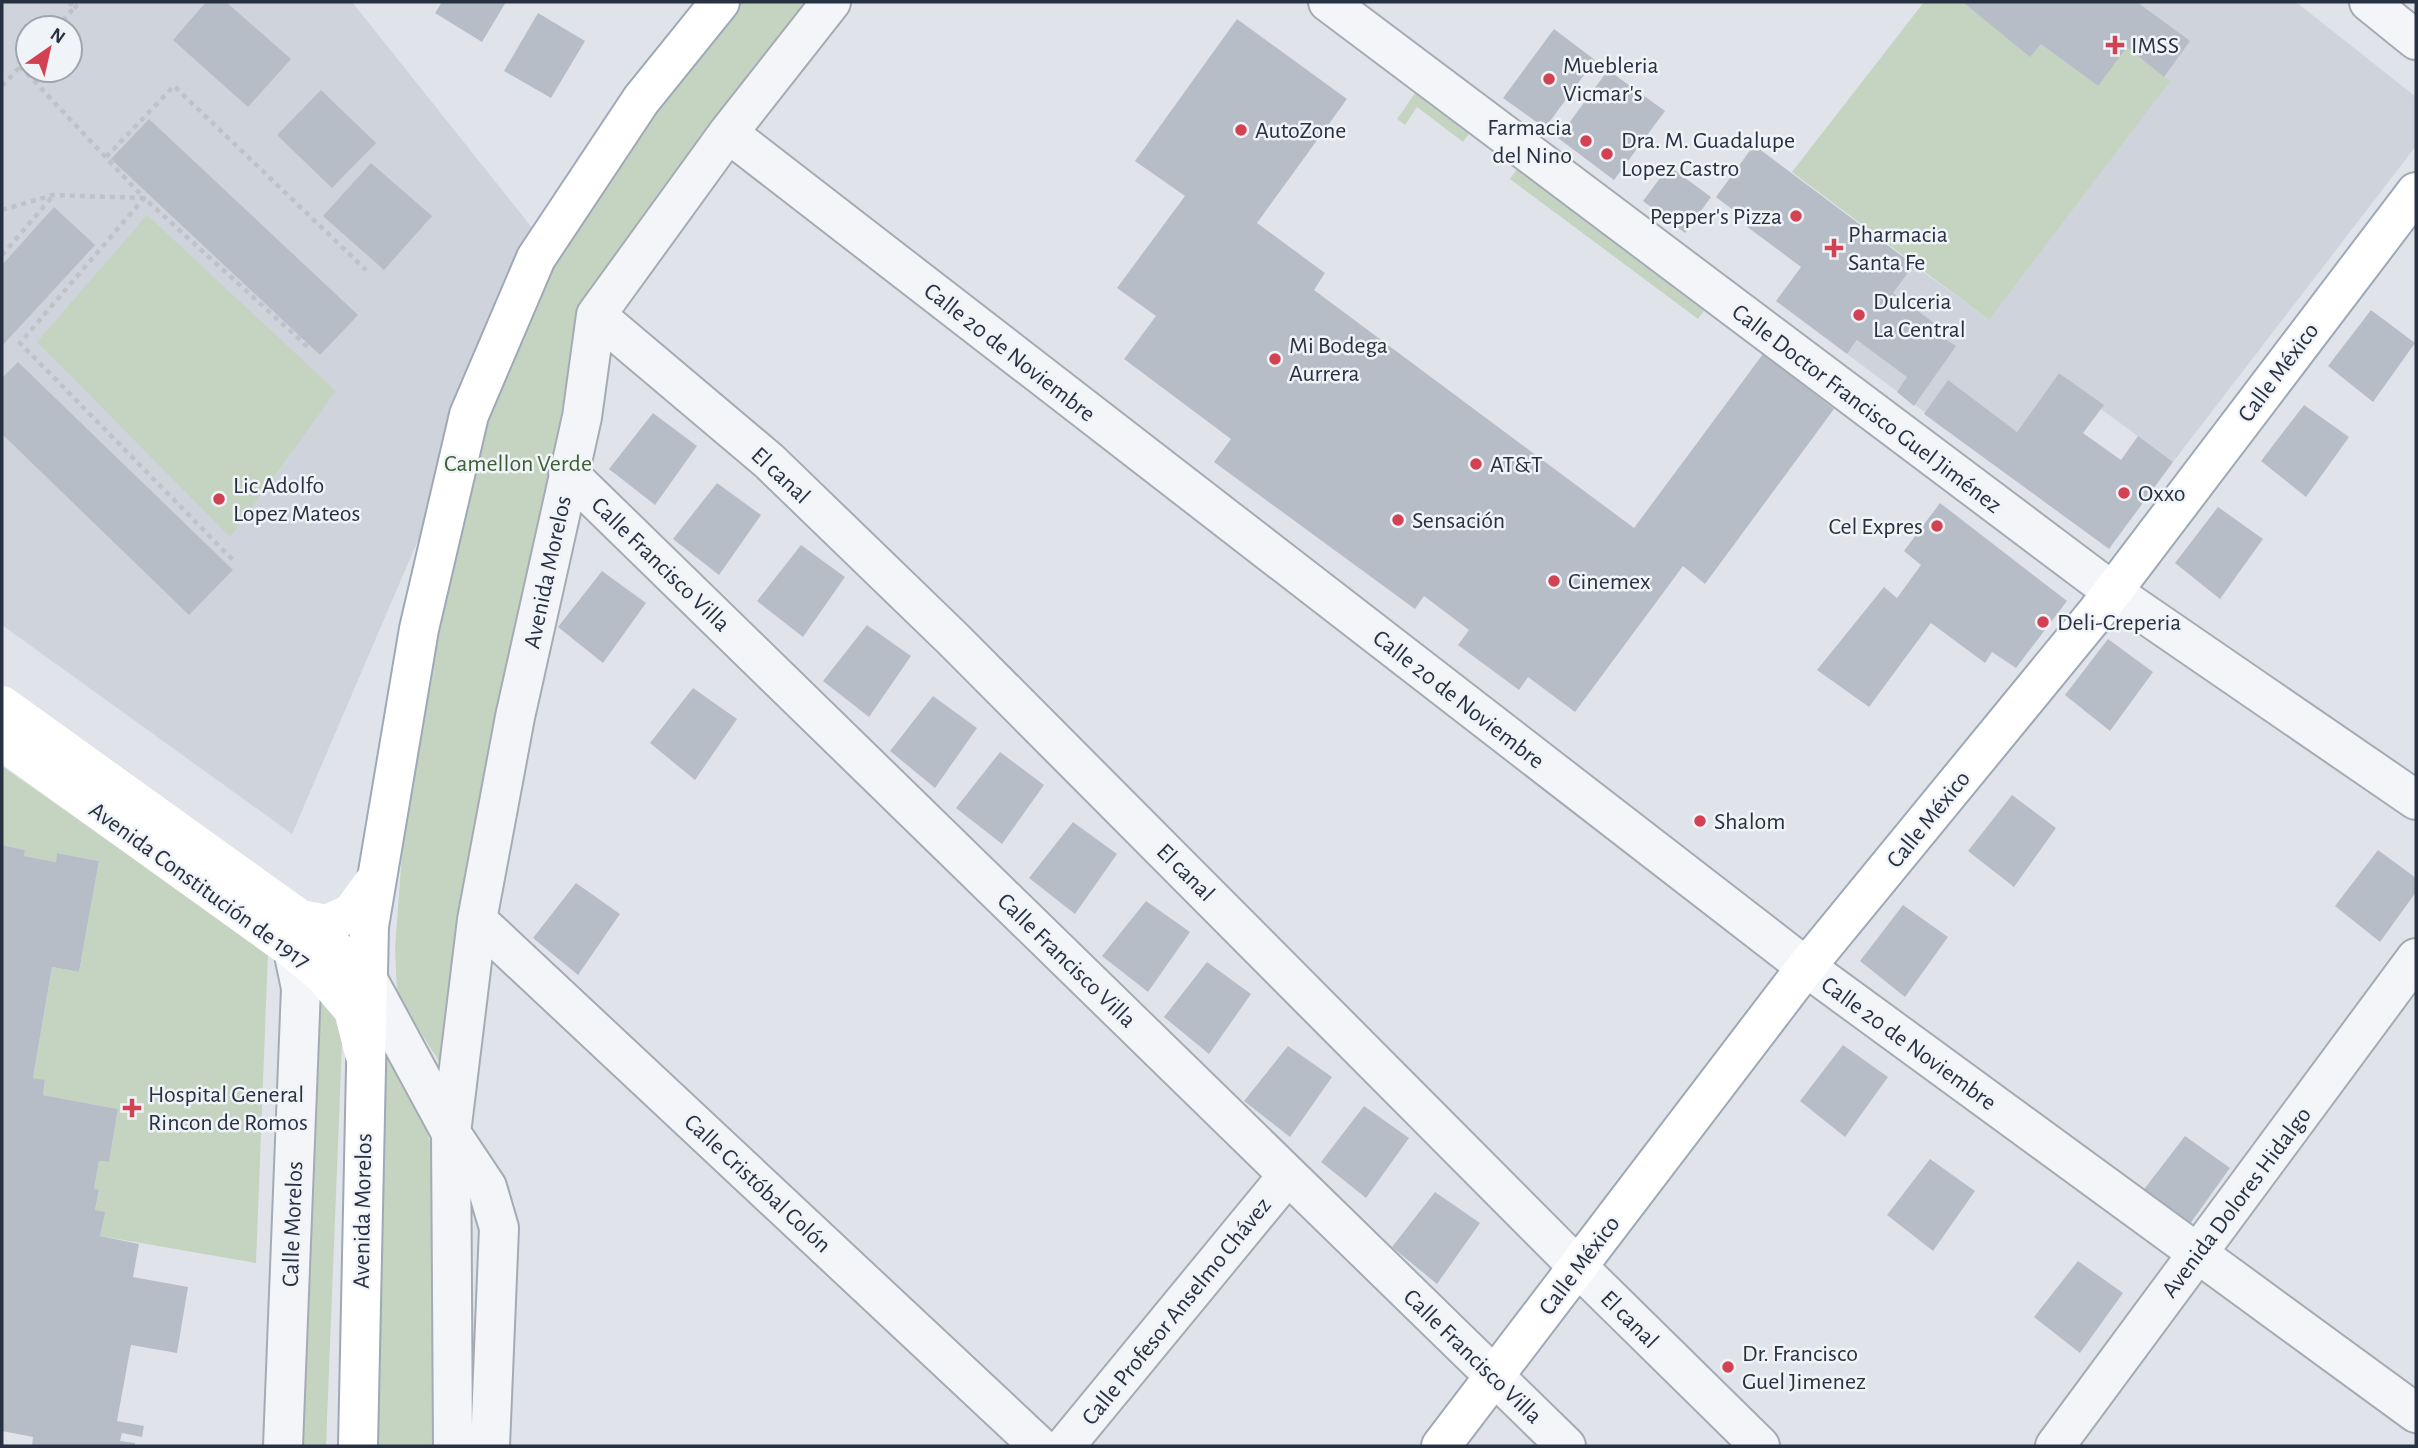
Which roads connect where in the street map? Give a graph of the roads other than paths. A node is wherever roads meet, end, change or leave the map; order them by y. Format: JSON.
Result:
{"nodes":[{"id":1,"x":720,"y":2,"type":"edge"},
{"id":2,"x":831,"y":2,"type":"edge"},
{"id":3,"x":1328,"y":2,"type":"edge"},
{"id":4,"x":2369,"y":2,"type":"edge"},
{"id":5,"x":2416,"y":40,"type":"edge"},
{"id":6,"x":728,"y":133,"type":"junction"},
{"id":7,"x":2416,"y":192,"type":"edge"},
{"id":8,"x":596,"y":314,"type":"junction"},
{"id":9,"x":568,"y":473,"type":"junction"},
{"id":10,"x":2113,"y":592,"type":"junction"},
{"id":11,"x":2,"y":705,"type":"edge"},
{"id":12,"x":2,"y":741,"type":"edge"},
{"id":13,"x":2416,"y":800,"type":"edge"},
{"id":14,"x":376,"y":879,"type":"junction"},
{"id":15,"x":477,"y":920,"type":"junction"},
{"id":16,"x":296,"y":934,"type":"junction"},
{"id":17,"x":2416,"y":958,"type":"edge"},
{"id":18,"x":1806,"y":967,"type":"junction"},
{"id":19,"x":366,"y":994,"type":"junction"},
{"id":20,"x":365,"y":1056,"type":"junction"},
{"id":21,"x":451,"y":1133,"type":"junction"},
{"id":22,"x":1287,"y":1175,"type":"junction"},
{"id":23,"x":2197,"y":1254,"type":"junction"},
{"id":24,"x":1578,"y":1267,"type":"junction"},
{"id":25,"x":1494,"y":1377,"type":"junction"},
{"id":26,"x":2416,"y":1413,"type":"edge"},
{"id":27,"x":283,"y":1446,"type":"edge"},
{"id":28,"x":358,"y":1446,"type":"edge"},
{"id":29,"x":453,"y":1446,"type":"edge"},
{"id":30,"x":490,"y":1446,"type":"edge"},
{"id":31,"x":1039,"y":1446,"type":"edge"},
{"id":32,"x":1065,"y":1446,"type":"edge"},
{"id":33,"x":1441,"y":1446,"type":"edge"},
{"id":34,"x":1566,"y":1446,"type":"edge"},
{"id":35,"x":1760,"y":1446,"type":"edge"},
{"id":36,"x":2055,"y":1446,"type":"edge"}],
"edges":[{"from":1,"to":14,"type":"main road","name":"Avenida Morelos"},
{"from":2,"to":6,"type":"street","name":"Avenida Morelos"},
{"from":3,"to":10,"type":"street","name":"Calle Doctor Francisco Guel Jiménez"},
{"from":4,"to":5,"type":"street"},
{"from":6,"to":8,"type":"street","name":"Avenida Morelos"},
{"from":6,"to":18,"type":"street","name":"Calle 20 de Noviembre"},
{"from":7,"to":10,"type":"main road","name":"Calle México"},
{"from":8,"to":9,"type":"street","name":"Avenida Morelos"},
{"from":8,"to":24,"type":"street","name":"El canal"},
{"from":9,"to":15,"type":"street","name":"Avenida Morelos"},
{"from":9,"to":22,"type":"street","name":"Calle Francisco Villa"},
{"from":10,"to":13,"type":"street","name":"Calle Doctor Francisco Guel Jiménez"},
{"from":10,"to":18,"type":"main road","name":"Calle México"},
{"from":11,"to":16,"type":"main road","name":"Avenida Constitución de 1917"},
{"from":12,"to":16,"type":"main road","name":"Avenida Constitución de 1917"},
{"from":14,"to":16,"type":"main road","name":"Avenida Constitución de 1917"},
{"from":14,"to":19,"type":"main road","name":"Avenida Morelos"},
{"from":15,"to":21,"type":"street","name":"Avenida Morelos"},
{"from":15,"to":31,"type":"street","name":"Calle Cristóbal Colón"},
{"from":16,"to":19,"type":"main road"},
{"from":16,"to":20,"type":"main road","name":"Avenida Constitución de 1917"},
{"from":16,"to":27,"type":"street","name":"Calle Morelos"},
{"from":17,"to":23,"type":"street","name":"Avenida Dolores Hidalgo"},
{"from":18,"to":23,"type":"street","name":"Calle 20 de Noviembre"},
{"from":18,"to":24,"type":"main road","name":"Calle México"},
{"from":19,"to":20,"type":"main road","name":"Avenida Morelos"},
{"from":19,"to":21,"type":"street","name":"Avenida Morelos"},
{"from":20,"to":28,"type":"main road","name":"Avenida Morelos"},
{"from":21,"to":29,"type":"street","name":"Avenida Morelos"},
{"from":21,"to":30,"type":"street","name":"Avenida Morelos"},
{"from":22,"to":25,"type":"street","name":"Calle Francisco Villa"},
{"from":22,"to":32,"type":"street","name":"Calle Profesor Anselmo Chávez"},
{"from":23,"to":26,"type":"street","name":"Calle 20 de Noviembre"},
{"from":23,"to":36,"type":"street","name":"Avenida Dolores Hidalgo"},
{"from":24,"to":25,"type":"main road","name":"Calle México"},
{"from":24,"to":35,"type":"street","name":"El canal"},
{"from":25,"to":33,"type":"main road","name":"Calle México"},
{"from":25,"to":34,"type":"street","name":"Calle Francisco Villa"}]}
